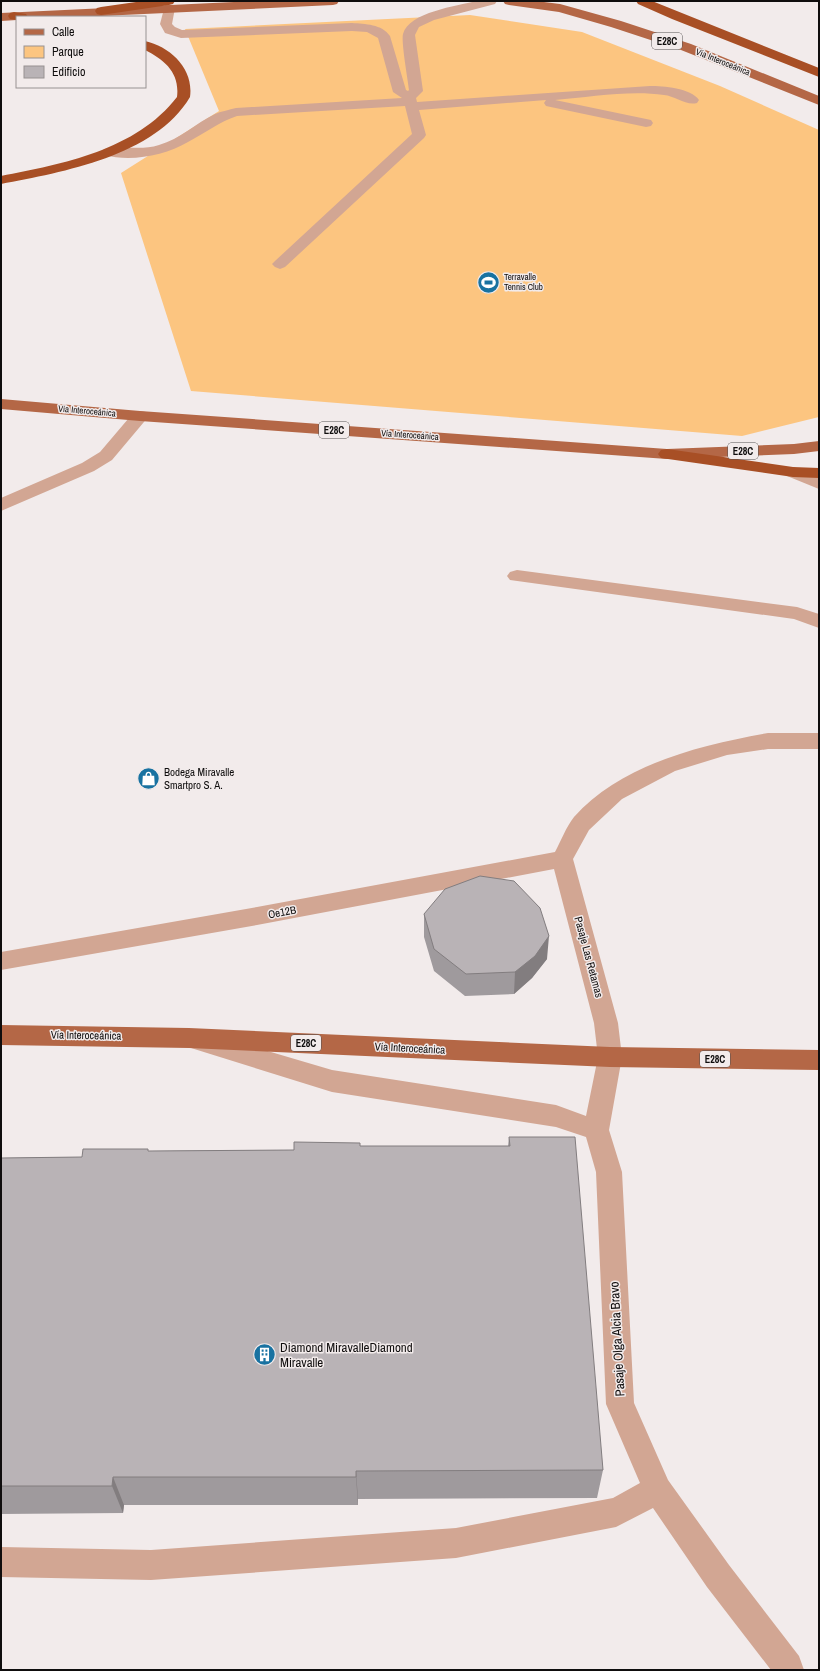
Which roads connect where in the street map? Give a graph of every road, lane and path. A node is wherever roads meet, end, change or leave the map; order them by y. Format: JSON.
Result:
{"nodes":[{"id":1,"x":333,"y":1,"type":"edge"},
{"id":2,"x":491,"y":1,"type":"edge"},
{"id":3,"x":509,"y":1,"type":"edge"},
{"id":4,"x":642,"y":1,"type":"edge"},
{"id":5,"x":169,"y":5,"type":"edge"},
{"id":6,"x":12,"y":16,"type":"edge"},
{"id":7,"x":409,"y":39,"type":"junction"},
{"id":8,"x":385,"y":40,"type":"junction"},
{"id":9,"x":146,"y":45,"type":"edge"},
{"id":10,"x":819,"y":73,"type":"edge"},
{"id":11,"x":524,"y":98,"type":"junction"},
{"id":12,"x":692,"y":100,"type":"dead end"},
{"id":13,"x":411,"y":101,"type":"junction"},
{"id":14,"x":819,"y":101,"type":"edge"},
{"id":15,"x":646,"y":123,"type":"dead end"},
{"id":16,"x":110,"y":152,"type":"junction"},
{"id":17,"x":1,"y":180,"type":"edge"},
{"id":18,"x":280,"y":264,"type":"dead end"},
{"id":19,"x":1,"y":404,"type":"edge"},
{"id":20,"x":140,"y":416,"type":"junction"},
{"id":21,"x":819,"y":446,"type":"edge"},
{"id":22,"x":667,"y":454,"type":"junction"},
{"id":23,"x":793,"y":472,"type":"junction"},
{"id":24,"x":819,"y":473,"type":"edge"},
{"id":25,"x":819,"y":483,"type":"edge"},
{"id":26,"x":1,"y":505,"type":"edge"},
{"id":27,"x":517,"y":576,"type":"dead end"},
{"id":28,"x":819,"y":621,"type":"edge"},
{"id":29,"x":819,"y":741,"type":"edge"},
{"id":30,"x":562,"y":859,"type":"junction"},
{"id":31,"x":1,"y":961,"type":"edge"},
{"id":32,"x":1,"y":1035,"type":"edge"},
{"id":33,"x":189,"y":1038,"type":"junction"},
{"id":34,"x":610,"y":1057,"type":"junction"},
{"id":35,"x":819,"y":1060,"type":"edge"},
{"id":36,"x":596,"y":1130,"type":"junction"},
{"id":37,"x":658,"y":1490,"type":"junction"},
{"id":38,"x":1,"y":1562,"type":"edge"},
{"id":39,"x":788,"y":1670,"type":"edge"}],
"edges":[{"from":1,"to":5,"type":"main road"},
{"from":2,"to":7,"type":"street"},
{"from":3,"to":14,"type":"main road","name":"Vía Interoceánica","number":"E28C"},
{"from":4,"to":10,"type":"highway"},
{"from":5,"to":6,"type":"main road"},
{"from":5,"to":8,"type":"street"},
{"from":7,"to":8,"type":"street"},
{"from":7,"to":13,"type":"street"},
{"from":8,"to":13,"type":"street"},
{"from":9,"to":16,"type":"highway"},
{"from":11,"to":12,"type":"street"},
{"from":11,"to":13,"type":"street"},
{"from":11,"to":15,"type":"street"},
{"from":13,"to":16,"type":"street"},
{"from":13,"to":18,"type":"street"},
{"from":16,"to":17,"type":"highway"},
{"from":19,"to":20,"type":"main road","name":"Vía Interoceánica","number":"E28C"},
{"from":20,"to":22,"type":"main road","name":"Vía Interoceánica","number":"E28C"},
{"from":20,"to":26,"type":"street"},
{"from":21,"to":22,"type":"main road","name":"Vía Interoceánica","number":"E28C"},
{"from":22,"to":23,"type":"highway"},
{"from":23,"to":24,"type":"highway"},
{"from":23,"to":25,"type":"street"},
{"from":27,"to":28,"type":"street"},
{"from":29,"to":30,"type":"street"},
{"from":30,"to":31,"type":"street","name":"Oe12B"},
{"from":30,"to":34,"type":"street","name":"Pasaje Las Retamas"},
{"from":32,"to":33,"type":"main road","name":"Vía Interoceánica","number":"E28C"},
{"from":33,"to":34,"type":"main road","name":"Vía Interoceánica","number":"E28C"},
{"from":33,"to":36,"type":"street"},
{"from":34,"to":35,"type":"main road","name":"Vía Interoceánica","number":"E28C"},
{"from":34,"to":36,"type":"street","name":"Pasaje Olga Alcia Bravo"},
{"from":36,"to":37,"type":"street","name":"Pasaje Olga Alcia Bravo"},
{"from":37,"to":38,"type":"street"},
{"from":37,"to":39,"type":"street","name":"Pasaje Olga Alcia Bravo"}]}
